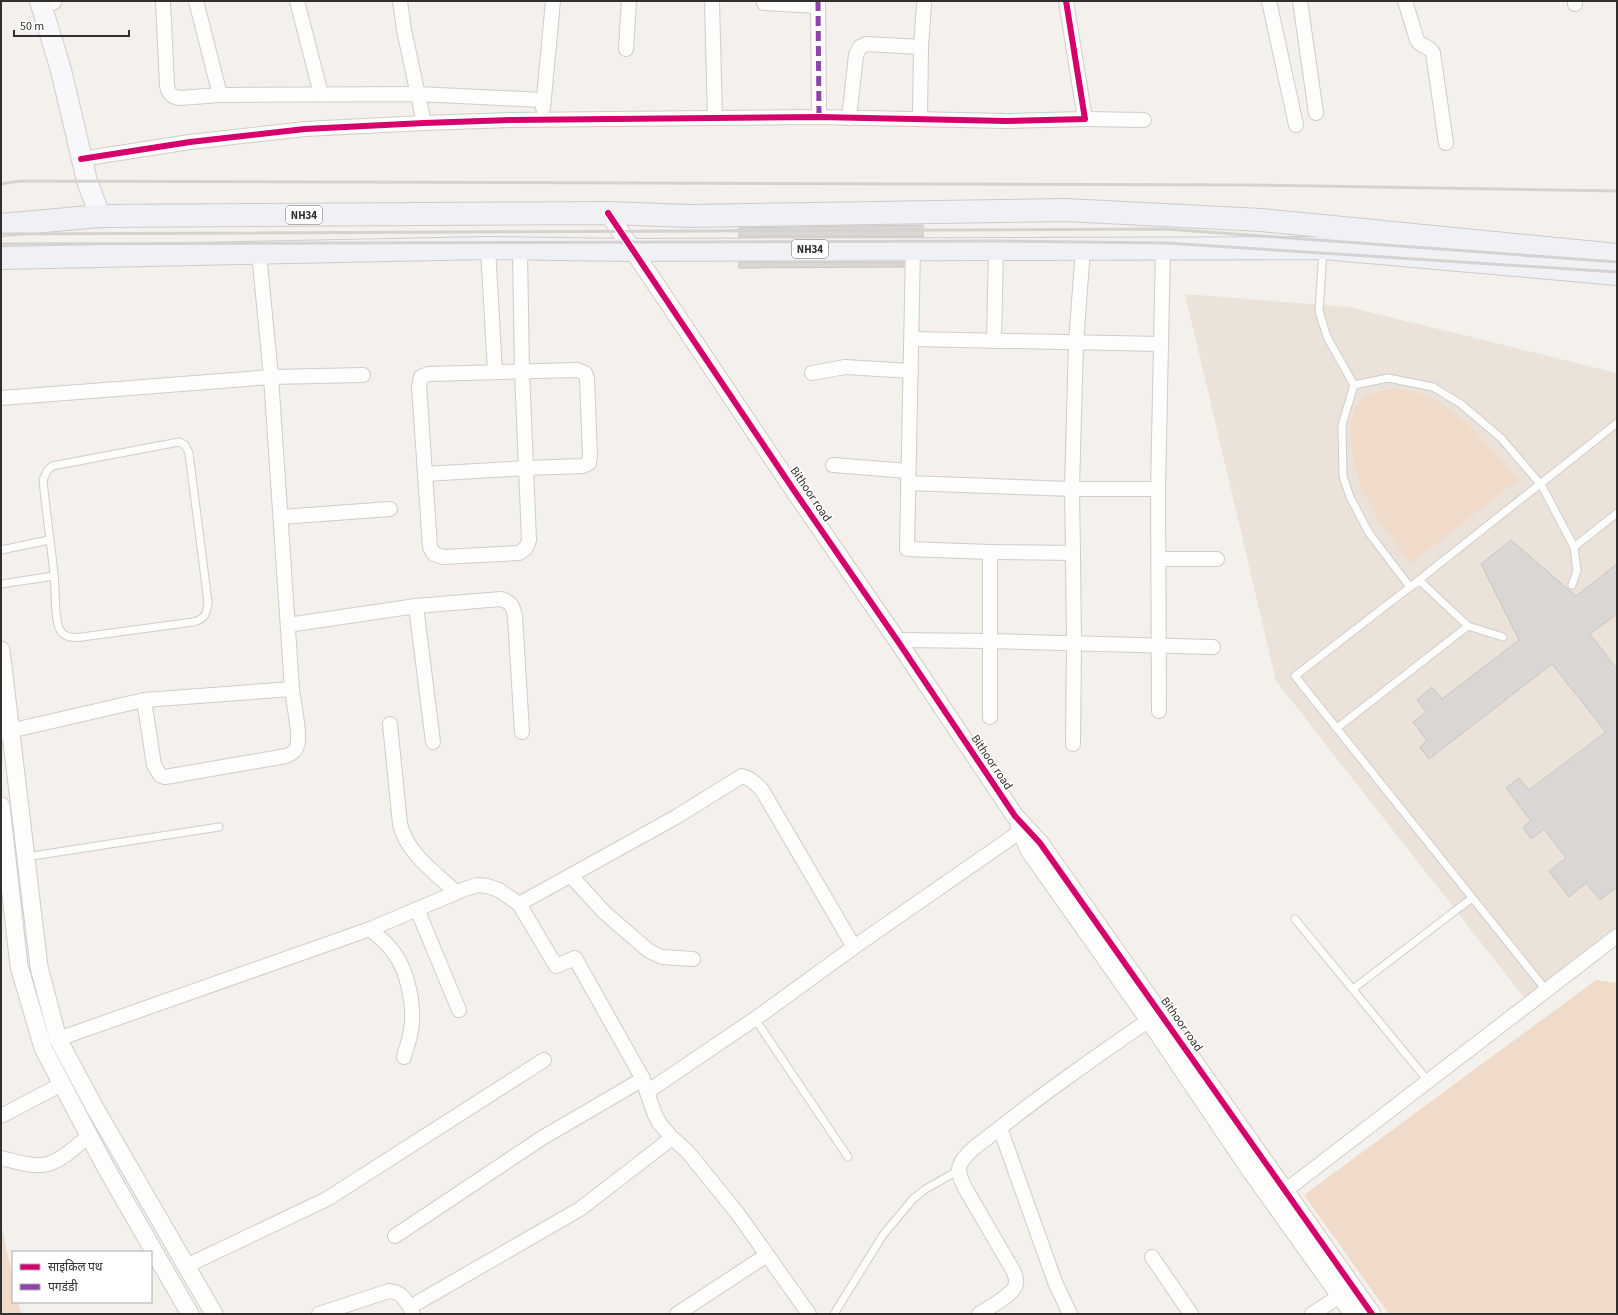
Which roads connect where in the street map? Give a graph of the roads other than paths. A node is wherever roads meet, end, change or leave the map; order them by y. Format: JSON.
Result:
{"nodes":[{"id":1,"x":163,"y":1,"type":"edge"},
{"id":2,"x":196,"y":1,"type":"edge"},
{"id":3,"x":297,"y":1,"type":"edge"},
{"id":4,"x":400,"y":1,"type":"edge"},
{"id":5,"x":553,"y":1,"type":"edge"},
{"id":6,"x":629,"y":1,"type":"edge"},
{"id":7,"x":712,"y":1,"type":"edge"},
{"id":8,"x":1066,"y":1,"type":"edge"},
{"id":9,"x":1269,"y":1,"type":"edge"},
{"id":10,"x":1300,"y":1,"type":"edge"},
{"id":11,"x":1405,"y":1,"type":"edge"},
{"id":12,"x":45,"y":2,"type":"edge"},
{"id":13,"x":764,"y":3,"type":"dead end"},
{"id":14,"x":818,"y":4,"type":"edge"},
{"id":15,"x":924,"y":5,"type":"dead end"},
{"id":16,"x":921,"y":48,"type":"junction"},
{"id":17,"x":626,"y":49,"type":"dead end"},
{"id":18,"x":322,"y":94,"type":"junction"},
{"id":19,"x":418,"y":94,"type":"junction"},
{"id":20,"x":220,"y":95,"type":"junction"},
{"id":21,"x":544,"y":100,"type":"junction"},
{"id":22,"x":1316,"y":113,"type":"dead end"},
{"id":23,"x":819,"y":117,"type":"junction"},
{"id":24,"x":715,"y":118,"type":"junction"},
{"id":25,"x":849,"y":118,"type":"junction"},
{"id":26,"x":920,"y":119,"type":"junction"},
{"id":27,"x":1085,"y":119,"type":"junction"},
{"id":28,"x":542,"y":120,"type":"junction"},
{"id":29,"x":1144,"y":120,"type":"dead end"},
{"id":30,"x":424,"y":123,"type":"junction"},
{"id":31,"x":1296,"y":125,"type":"dead end"},
{"id":32,"x":1446,"y":143,"type":"dead end"},
{"id":33,"x":81,"y":159,"type":"junction"},
{"id":34,"x":608,"y":213,"type":"junction"},
{"id":35,"x":100,"y":216,"type":"junction"},
{"id":36,"x":1,"y":225,"type":"edge"},
{"id":37,"x":1324,"y":238,"type":"junction"},
{"id":38,"x":488,"y":248,"type":"junction"},
{"id":39,"x":1163,"y":248,"type":"junction"},
{"id":40,"x":520,"y":249,"type":"junction"},
{"id":41,"x":913,"y":249,"type":"junction"},
{"id":42,"x":996,"y":249,"type":"junction"},
{"id":43,"x":1083,"y":249,"type":"junction"},
{"id":44,"x":632,"y":250,"type":"junction"},
{"id":45,"x":259,"y":253,"type":"junction"},
{"id":46,"x":1617,"y":255,"type":"edge"},
{"id":47,"x":1,"y":258,"type":"edge"},
{"id":48,"x":1617,"y":274,"type":"edge"},
{"id":49,"x":912,"y":339,"type":"junction"},
{"id":50,"x":994,"y":341,"type":"junction"},
{"id":51,"x":1076,"y":342,"type":"junction"},
{"id":52,"x":1161,"y":344,"type":"junction"},
{"id":53,"x":522,"y":371,"type":"junction"},
{"id":54,"x":911,"y":371,"type":"junction"},
{"id":55,"x":495,"y":372,"type":"junction"},
{"id":56,"x":812,"y":373,"type":"dead end"},
{"id":57,"x":363,"y":375,"type":"dead end"},
{"id":58,"x":271,"y":377,"type":"junction"},
{"id":59,"x":1354,"y":385,"type":"junction"},
{"id":60,"x":1,"y":398,"type":"edge"},
{"id":61,"x":1617,"y":423,"type":"edge"},
{"id":62,"x":833,"y":465,"type":"dead end"},
{"id":63,"x":527,"y":468,"type":"junction"},
{"id":64,"x":424,"y":474,"type":"junction"},
{"id":65,"x":908,"y":477,"type":"junction"},
{"id":66,"x":1541,"y":484,"type":"junction"},
{"id":67,"x":1072,"y":489,"type":"junction"},
{"id":68,"x":1158,"y":489,"type":"junction"},
{"id":69,"x":390,"y":509,"type":"dead end"},
{"id":70,"x":1617,"y":513,"type":"edge"},
{"id":71,"x":280,"y":517,"type":"junction"},
{"id":72,"x":49,"y":540,"type":"junction"},
{"id":73,"x":1574,"y":547,"type":"junction"},
{"id":74,"x":1,"y":550,"type":"edge"},
{"id":75,"x":990,"y":552,"type":"junction"},
{"id":76,"x":1072,"y":553,"type":"junction"},
{"id":77,"x":1159,"y":559,"type":"junction"},
{"id":78,"x":1217,"y":559,"type":"dead end"},
{"id":79,"x":54,"y":576,"type":"junction"},
{"id":80,"x":1,"y":584,"type":"edge"},
{"id":81,"x":1572,"y":585,"type":"dead end"},
{"id":82,"x":1410,"y":587,"type":"junction"},
{"id":83,"x":416,"y":606,"type":"junction"},
{"id":84,"x":288,"y":625,"type":"junction"},
{"id":85,"x":1468,"y":626,"type":"junction"},
{"id":86,"x":1503,"y":637,"type":"dead end"},
{"id":87,"x":898,"y":640,"type":"junction"},
{"id":88,"x":989,"y":640,"type":"junction"},
{"id":89,"x":1074,"y":644,"type":"junction"},
{"id":90,"x":1159,"y":647,"type":"junction"},
{"id":91,"x":1213,"y":647,"type":"dead end"},
{"id":92,"x":1,"y":650,"type":"edge"},
{"id":93,"x":292,"y":688,"type":"junction"},
{"id":94,"x":144,"y":700,"type":"junction"},
{"id":95,"x":1159,"y":711,"type":"dead end"},
{"id":96,"x":990,"y":717,"type":"dead end"},
{"id":97,"x":390,"y":724,"type":"dead end"},
{"id":98,"x":1337,"y":728,"type":"junction"},
{"id":99,"x":6,"y":732,"type":"edge"},
{"id":100,"x":522,"y":732,"type":"dead end"},
{"id":101,"x":433,"y":742,"type":"dead end"},
{"id":102,"x":1073,"y":744,"type":"dead end"},
{"id":103,"x":1,"y":806,"type":"edge"},
{"id":104,"x":1018,"y":823,"type":"junction"},
{"id":105,"x":219,"y":827,"type":"dead end"},
{"id":106,"x":26,"y":857,"type":"junction"},
{"id":107,"x":570,"y":876,"type":"junction"},
{"id":108,"x":456,"y":892,"type":"junction"},
{"id":109,"x":1472,"y":898,"type":"junction"},
{"id":110,"x":519,"y":904,"type":"junction"},
{"id":111,"x":417,"y":909,"type":"junction"},
{"id":112,"x":1295,"y":919,"type":"dead end"},
{"id":113,"x":370,"y":928,"type":"junction"},
{"id":114,"x":1617,"y":936,"type":"edge"},
{"id":115,"x":854,"y":947,"type":"junction"},
{"id":116,"x":692,"y":959,"type":"dead end"},
{"id":117,"x":1353,"y":989,"type":"junction"},
{"id":118,"x":1546,"y":990,"type":"junction"},
{"id":119,"x":459,"y":1010,"type":"dead end"},
{"id":120,"x":755,"y":1019,"type":"junction"},
{"id":121,"x":1149,"y":1020,"type":"junction"},
{"id":122,"x":58,"y":1039,"type":"junction"},
{"id":123,"x":404,"y":1057,"type":"dead end"},
{"id":124,"x":544,"y":1060,"type":"dead end"},
{"id":125,"x":1428,"y":1081,"type":"junction"},
{"id":126,"x":62,"y":1084,"type":"junction"},
{"id":127,"x":645,"y":1085,"type":"junction"},
{"id":128,"x":1,"y":1116,"type":"edge"},
{"id":129,"x":1000,"y":1128,"type":"junction"},
{"id":130,"x":90,"y":1136,"type":"junction"},
{"id":131,"x":672,"y":1138,"type":"junction"},
{"id":132,"x":848,"y":1157,"type":"dead end"},
{"id":133,"x":1,"y":1158,"type":"edge"},
{"id":134,"x":959,"y":1170,"type":"junction"},
{"id":135,"x":1286,"y":1191,"type":"junction"},
{"id":136,"x":395,"y":1236,"type":"dead end"},
{"id":137,"x":767,"y":1255,"type":"junction"},
{"id":138,"x":1152,"y":1257,"type":"dead end"},
{"id":139,"x":186,"y":1266,"type":"junction"},
{"id":140,"x":1340,"y":1296,"type":"junction"},
{"id":141,"x":411,"y":1310,"type":"edge"},
{"id":142,"x":190,"y":1314,"type":"edge"},
{"id":143,"x":214,"y":1314,"type":"edge"},
{"id":144,"x":319,"y":1314,"type":"edge"},
{"id":145,"x":677,"y":1314,"type":"edge"},
{"id":146,"x":809,"y":1314,"type":"edge"},
{"id":147,"x":834,"y":1314,"type":"edge"},
{"id":148,"x":979,"y":1314,"type":"edge"},
{"id":149,"x":1070,"y":1314,"type":"edge"},
{"id":150,"x":1191,"y":1314,"type":"edge"},
{"id":151,"x":1312,"y":1314,"type":"edge"},
{"id":152,"x":1353,"y":1314,"type":"edge"},
{"id":153,"x":1372,"y":1314,"type":"edge"}],
"edges":[{"from":1,"to":20,"type":"street"},
{"from":2,"to":20,"type":"street"},
{"from":3,"to":18,"type":"street"},
{"from":4,"to":19,"type":"street"},
{"from":5,"to":21,"type":"street"},
{"from":6,"to":17,"type":"street"},
{"from":7,"to":24,"type":"street"},
{"from":8,"to":27,"type":"street"},
{"from":9,"to":31,"type":"street"},
{"from":10,"to":22,"type":"street"},
{"from":11,"to":32,"type":"street"},
{"from":12,"to":33,"type":"main road"},
{"from":13,"to":14,"type":"street"},
{"from":14,"to":23,"type":"street"},
{"from":15,"to":16,"type":"street"},
{"from":16,"to":25,"type":"street"},
{"from":16,"to":26,"type":"street"},
{"from":18,"to":19,"type":"street"},
{"from":18,"to":20,"type":"street"},
{"from":19,"to":21,"type":"street"},
{"from":19,"to":30,"type":"street"},
{"from":21,"to":28,"type":"street"},
{"from":23,"to":24,"type":"street"},
{"from":23,"to":25,"type":"street"},
{"from":24,"to":28,"type":"street"},
{"from":25,"to":26,"type":"street"},
{"from":26,"to":27,"type":"street"},
{"from":27,"to":29,"type":"street"},
{"from":28,"to":30,"type":"street"},
{"from":30,"to":33,"type":"street"},
{"from":33,"to":35,"type":"main road"},
{"from":34,"to":35,"type":"highway","number":"NH34"},
{"from":34,"to":37,"type":"highway","number":"NH34"},
{"from":34,"to":44,"type":"street","name":"Bithoor road"},
{"from":35,"to":36,"type":"highway","number":"NH34"},
{"from":37,"to":39,"type":"highway","number":"NH34"},
{"from":37,"to":46,"type":"highway","number":"NH34"},
{"from":37,"to":48,"type":"highway","number":"NH34"},
{"from":37,"to":59,"type":"lane"},
{"from":38,"to":40,"type":"highway","number":"NH34"},
{"from":38,"to":45,"type":"highway","number":"NH34"},
{"from":38,"to":55,"type":"street"},
{"from":39,"to":43,"type":"highway","number":"NH34"},
{"from":39,"to":52,"type":"street"},
{"from":40,"to":44,"type":"highway","number":"NH34"},
{"from":40,"to":53,"type":"street"},
{"from":41,"to":42,"type":"highway","number":"NH34"},
{"from":41,"to":44,"type":"highway","number":"NH34"},
{"from":41,"to":49,"type":"street"},
{"from":42,"to":43,"type":"highway","number":"NH34"},
{"from":42,"to":50,"type":"street"},
{"from":43,"to":51,"type":"street"},
{"from":44,"to":87,"type":"street","name":"Bithoor road"},
{"from":45,"to":47,"type":"highway","number":"NH34"},
{"from":45,"to":58,"type":"street"},
{"from":49,"to":50,"type":"street"},
{"from":49,"to":54,"type":"street"},
{"from":50,"to":51,"type":"street"},
{"from":51,"to":52,"type":"street"},
{"from":51,"to":67,"type":"street"},
{"from":52,"to":68,"type":"street"},
{"from":53,"to":55,"type":"street"},
{"from":53,"to":63,"type":"street"},
{"from":53,"to":63,"type":"street"},
{"from":54,"to":56,"type":"street"},
{"from":54,"to":65,"type":"street"},
{"from":55,"to":64,"type":"street"},
{"from":57,"to":58,"type":"street"},
{"from":58,"to":60,"type":"street"},
{"from":58,"to":71,"type":"street"},
{"from":59,"to":66,"type":"lane"},
{"from":59,"to":82,"type":"lane"},
{"from":61,"to":66,"type":"lane"},
{"from":62,"to":65,"type":"street"},
{"from":63,"to":64,"type":"street"},
{"from":63,"to":64,"type":"street"},
{"from":65,"to":67,"type":"street"},
{"from":65,"to":75,"type":"street"},
{"from":66,"to":73,"type":"lane"},
{"from":66,"to":82,"type":"lane"},
{"from":67,"to":68,"type":"street"},
{"from":67,"to":76,"type":"street"},
{"from":68,"to":77,"type":"street"},
{"from":69,"to":71,"type":"street"},
{"from":70,"to":73,"type":"lane"},
{"from":71,"to":84,"type":"street"},
{"from":72,"to":74,"type":"lane"},
{"from":72,"to":79,"type":"lane"},
{"from":72,"to":79,"type":"lane"},
{"from":73,"to":81,"type":"lane"},
{"from":75,"to":76,"type":"street"},
{"from":75,"to":88,"type":"street"},
{"from":76,"to":89,"type":"street"},
{"from":77,"to":78,"type":"street"},
{"from":77,"to":90,"type":"street"},
{"from":79,"to":80,"type":"lane"},
{"from":82,"to":85,"type":"lane"},
{"from":82,"to":98,"type":"lane"},
{"from":83,"to":84,"type":"street"},
{"from":83,"to":100,"type":"street"},
{"from":83,"to":101,"type":"street"},
{"from":84,"to":93,"type":"street"},
{"from":85,"to":86,"type":"lane"},
{"from":85,"to":98,"type":"lane"},
{"from":87,"to":88,"type":"street"},
{"from":87,"to":104,"type":"street","name":"Bithoor road"},
{"from":88,"to":89,"type":"street"},
{"from":88,"to":96,"type":"street"},
{"from":89,"to":90,"type":"street"},
{"from":89,"to":102,"type":"street"},
{"from":90,"to":91,"type":"street"},
{"from":90,"to":95,"type":"street"},
{"from":92,"to":99,"type":"street"},
{"from":93,"to":94,"type":"street"},
{"from":93,"to":94,"type":"street"},
{"from":94,"to":99,"type":"street"},
{"from":97,"to":108,"type":"street"},
{"from":98,"to":109,"type":"lane"},
{"from":99,"to":106,"type":"street"},
{"from":103,"to":126,"type":"street"},
{"from":104,"to":115,"type":"street"},
{"from":104,"to":121,"type":"street"},
{"from":104,"to":135,"type":"street","name":"Bithoor road"},
{"from":105,"to":106,"type":"lane"},
{"from":106,"to":122,"type":"street"},
{"from":107,"to":110,"type":"street"},
{"from":107,"to":115,"type":"street"},
{"from":107,"to":116,"type":"street"},
{"from":108,"to":110,"type":"street"},
{"from":108,"to":111,"type":"street"},
{"from":109,"to":117,"type":"lane"},
{"from":109,"to":118,"type":"lane"},
{"from":110,"to":127,"type":"street"},
{"from":111,"to":113,"type":"street"},
{"from":111,"to":119,"type":"street"},
{"from":112,"to":117,"type":"lane"},
{"from":113,"to":122,"type":"street"},
{"from":113,"to":123,"type":"street"},
{"from":114,"to":118,"type":"street"},
{"from":115,"to":120,"type":"street"},
{"from":117,"to":125,"type":"lane"},
{"from":118,"to":125,"type":"street"},
{"from":120,"to":127,"type":"street"},
{"from":120,"to":132,"type":"lane"},
{"from":121,"to":129,"type":"street"},
{"from":121,"to":140,"type":"street"},
{"from":122,"to":139,"type":"street"},
{"from":124,"to":139,"type":"street"},
{"from":125,"to":135,"type":"street"},
{"from":126,"to":128,"type":"street"},
{"from":126,"to":130,"type":"street"},
{"from":127,"to":131,"type":"street"},
{"from":127,"to":136,"type":"street"},
{"from":129,"to":134,"type":"street"},
{"from":129,"to":149,"type":"street"},
{"from":130,"to":133,"type":"street"},
{"from":130,"to":142,"type":"street"},
{"from":131,"to":137,"type":"street"},
{"from":131,"to":141,"type":"street"},
{"from":134,"to":147,"type":"lane"},
{"from":134,"to":148,"type":"street"},
{"from":135,"to":153,"type":"street","name":"Bithoor road"},
{"from":137,"to":145,"type":"street"},
{"from":137,"to":146,"type":"street"},
{"from":138,"to":150,"type":"street"},
{"from":139,"to":143,"type":"street"},
{"from":140,"to":151,"type":"street"},
{"from":140,"to":152,"type":"street"},
{"from":141,"to":144,"type":"street"}]}
